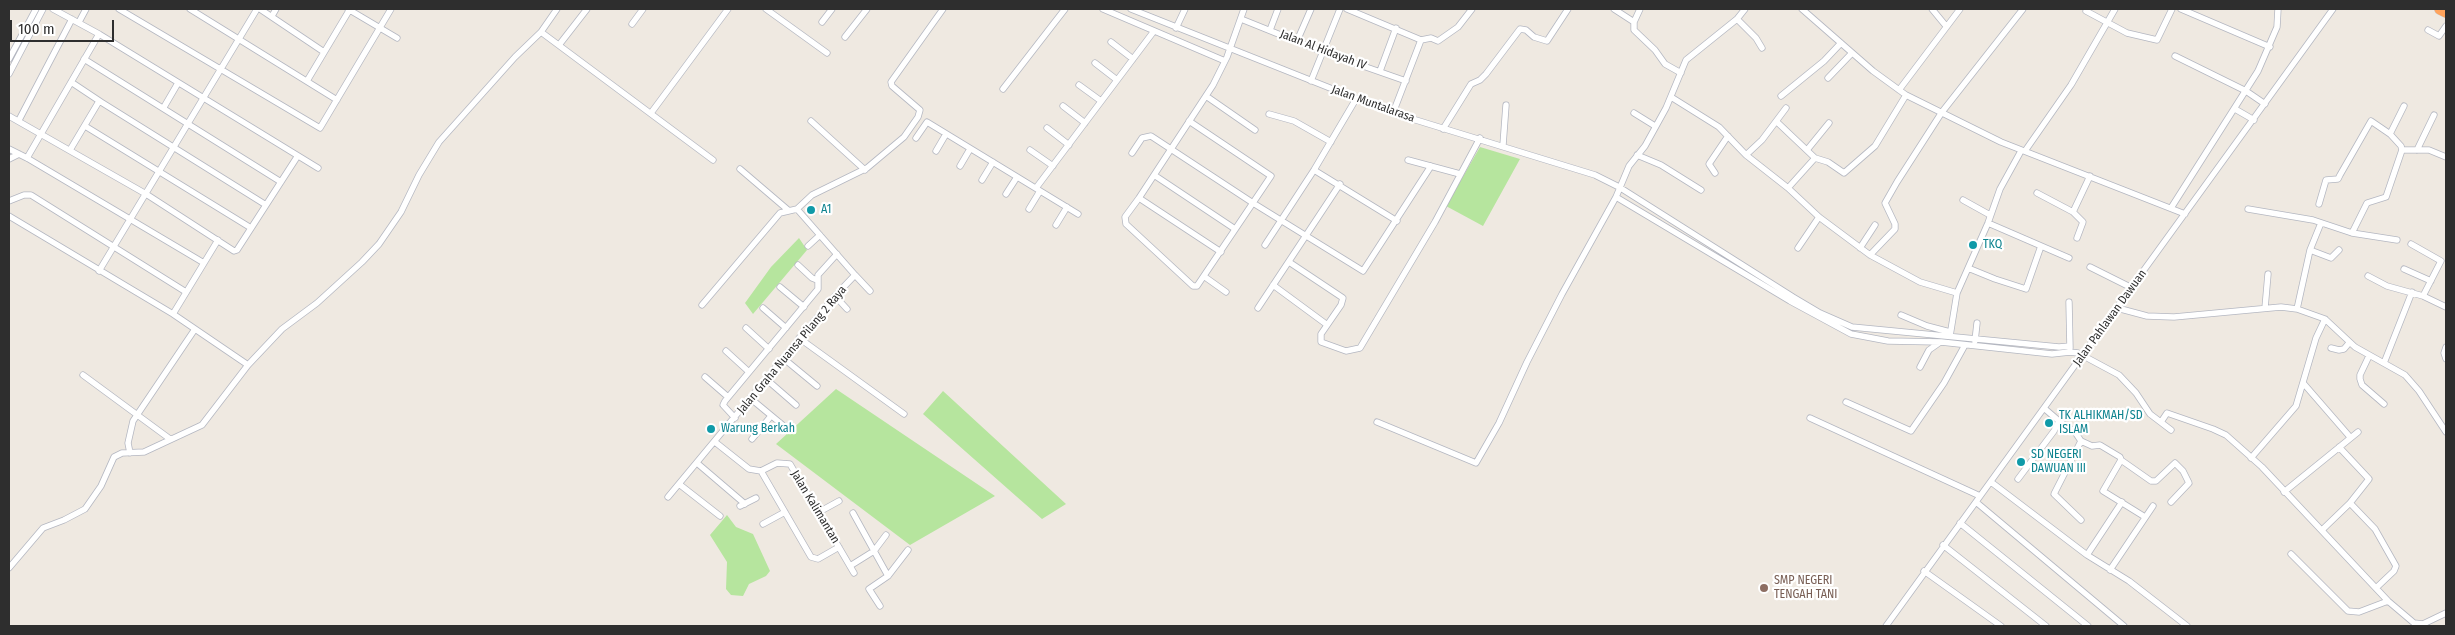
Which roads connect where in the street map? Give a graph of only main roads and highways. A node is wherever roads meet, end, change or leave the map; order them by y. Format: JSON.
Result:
{"nodes":[{"id":1,"x":2440,"y":9,"type":"edge"},
{"id":2,"x":2446,"y":12,"type":"edge"}],
"edges":[{"from":1,"to":2,"type":"highway"}]}
